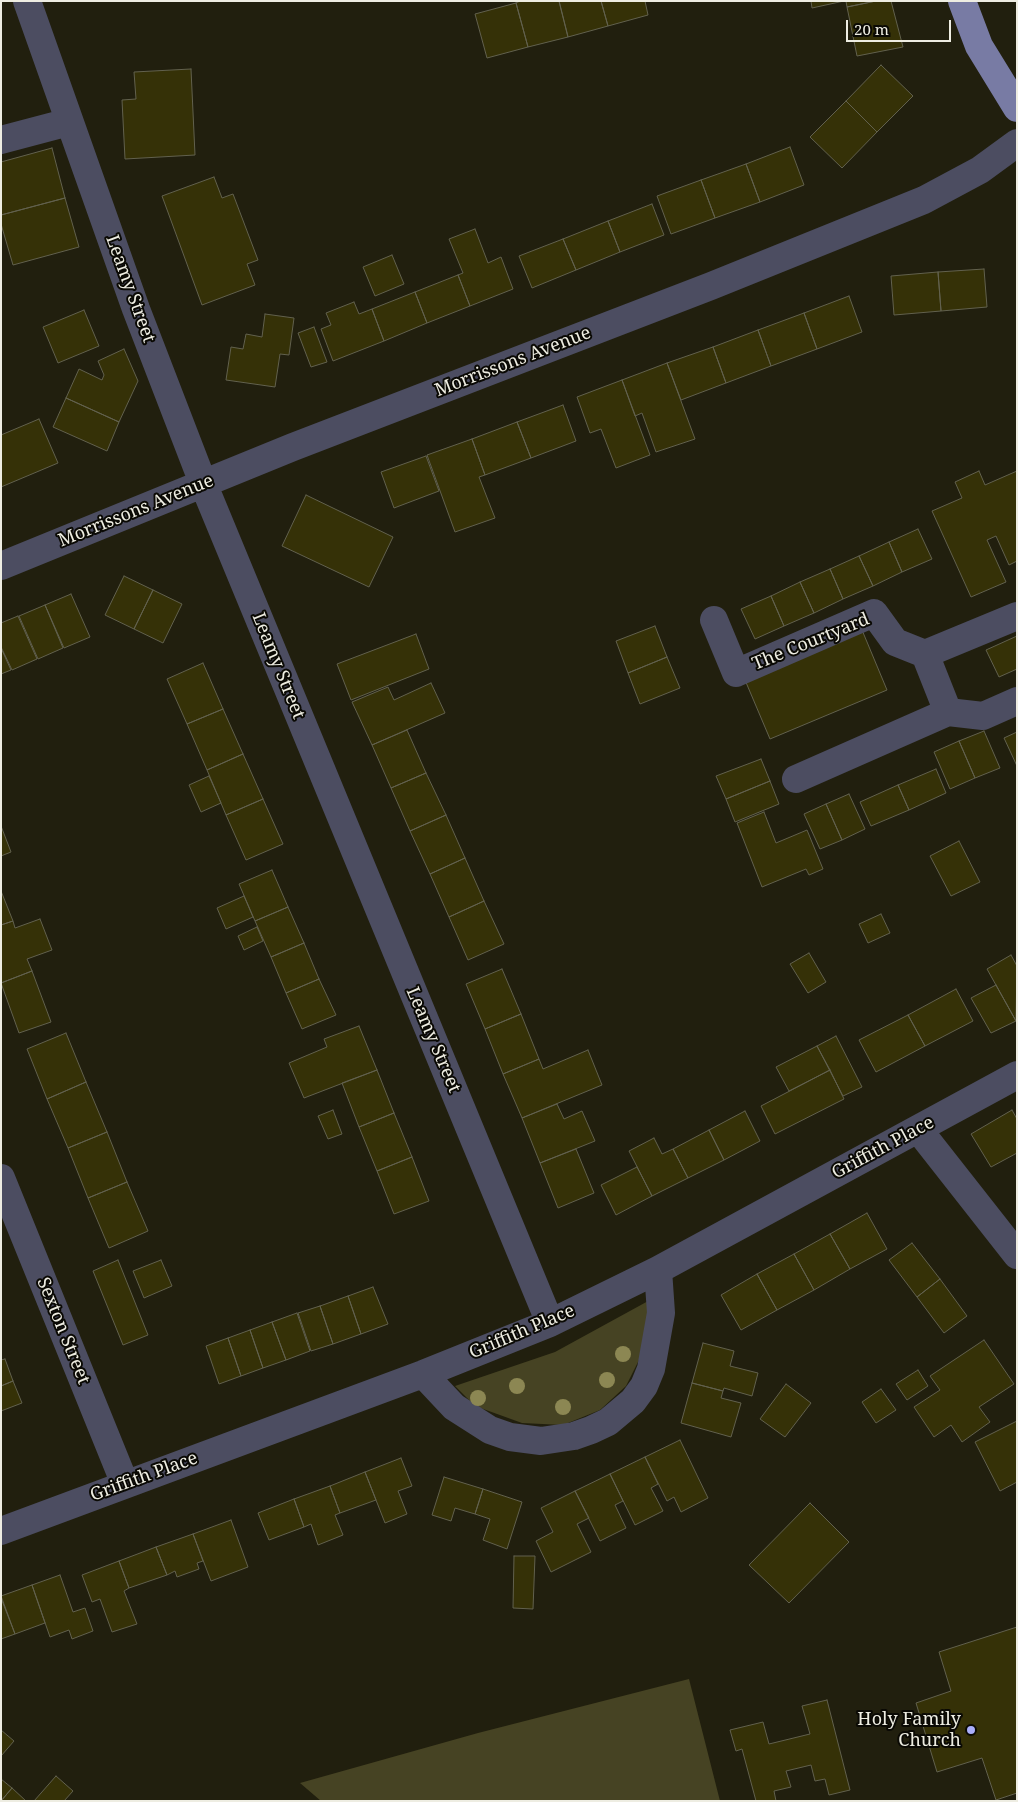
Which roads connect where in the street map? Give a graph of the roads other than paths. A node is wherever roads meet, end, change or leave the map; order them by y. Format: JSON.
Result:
{"nodes":[{"id":1,"x":27,"y":1,"type":"edge"},
{"id":2,"x":962,"y":1,"type":"edge"},
{"id":3,"x":1017,"y":108,"type":"edge"},
{"id":4,"x":69,"y":122,"type":"junction"},
{"id":5,"x":1,"y":140,"type":"edge"},
{"id":6,"x":1017,"y":143,"type":"edge"},
{"id":7,"x":203,"y":483,"type":"junction"},
{"id":8,"x":1,"y":566,"type":"edge"},
{"id":9,"x":1017,"y":616,"type":"edge"},
{"id":10,"x":714,"y":620,"type":"dead end"},
{"id":11,"x":925,"y":654,"type":"junction"},
{"id":12,"x":1017,"y":701,"type":"edge"},
{"id":13,"x":948,"y":712,"type":"junction"},
{"id":14,"x":796,"y":779,"type":"dead end"},
{"id":15,"x":1017,"y":1075,"type":"edge"},
{"id":16,"x":918,"y":1129,"type":"junction"},
{"id":17,"x":1,"y":1178,"type":"edge"},
{"id":18,"x":1017,"y":1255,"type":"edge"},
{"id":19,"x":658,"y":1270,"type":"junction"},
{"id":20,"x":550,"y":1323,"type":"junction"},
{"id":21,"x":423,"y":1374,"type":"junction"},
{"id":22,"x":125,"y":1484,"type":"junction"},
{"id":23,"x":1,"y":1531,"type":"edge"}],
"edges":[{"from":1,"to":4,"type":"street","name":"Leamy Street"},
{"from":2,"to":3,"type":"main road"},
{"from":4,"to":5,"type":"street"},
{"from":4,"to":7,"type":"street","name":"Leamy Street"},
{"from":6,"to":7,"type":"street","name":"Morrissons Avenue"},
{"from":7,"to":8,"type":"street","name":"Morrissons Avenue"},
{"from":7,"to":20,"type":"street","name":"Leamy Street"},
{"from":9,"to":11,"type":"street"},
{"from":10,"to":11,"type":"street","name":"The Courtyard"},
{"from":11,"to":13,"type":"street"},
{"from":12,"to":13,"type":"street"},
{"from":13,"to":14,"type":"street"},
{"from":15,"to":16,"type":"street","name":"Griffith Place"},
{"from":16,"to":18,"type":"street"},
{"from":16,"to":19,"type":"street","name":"Griffith Place"},
{"from":17,"to":22,"type":"street","name":"Sexton Street"},
{"from":19,"to":20,"type":"street","name":"Griffith Place"},
{"from":19,"to":21,"type":"street"},
{"from":20,"to":21,"type":"street","name":"Griffith Place"},
{"from":21,"to":22,"type":"street","name":"Griffith Place"},
{"from":22,"to":23,"type":"street","name":"Griffith Place"}]}
